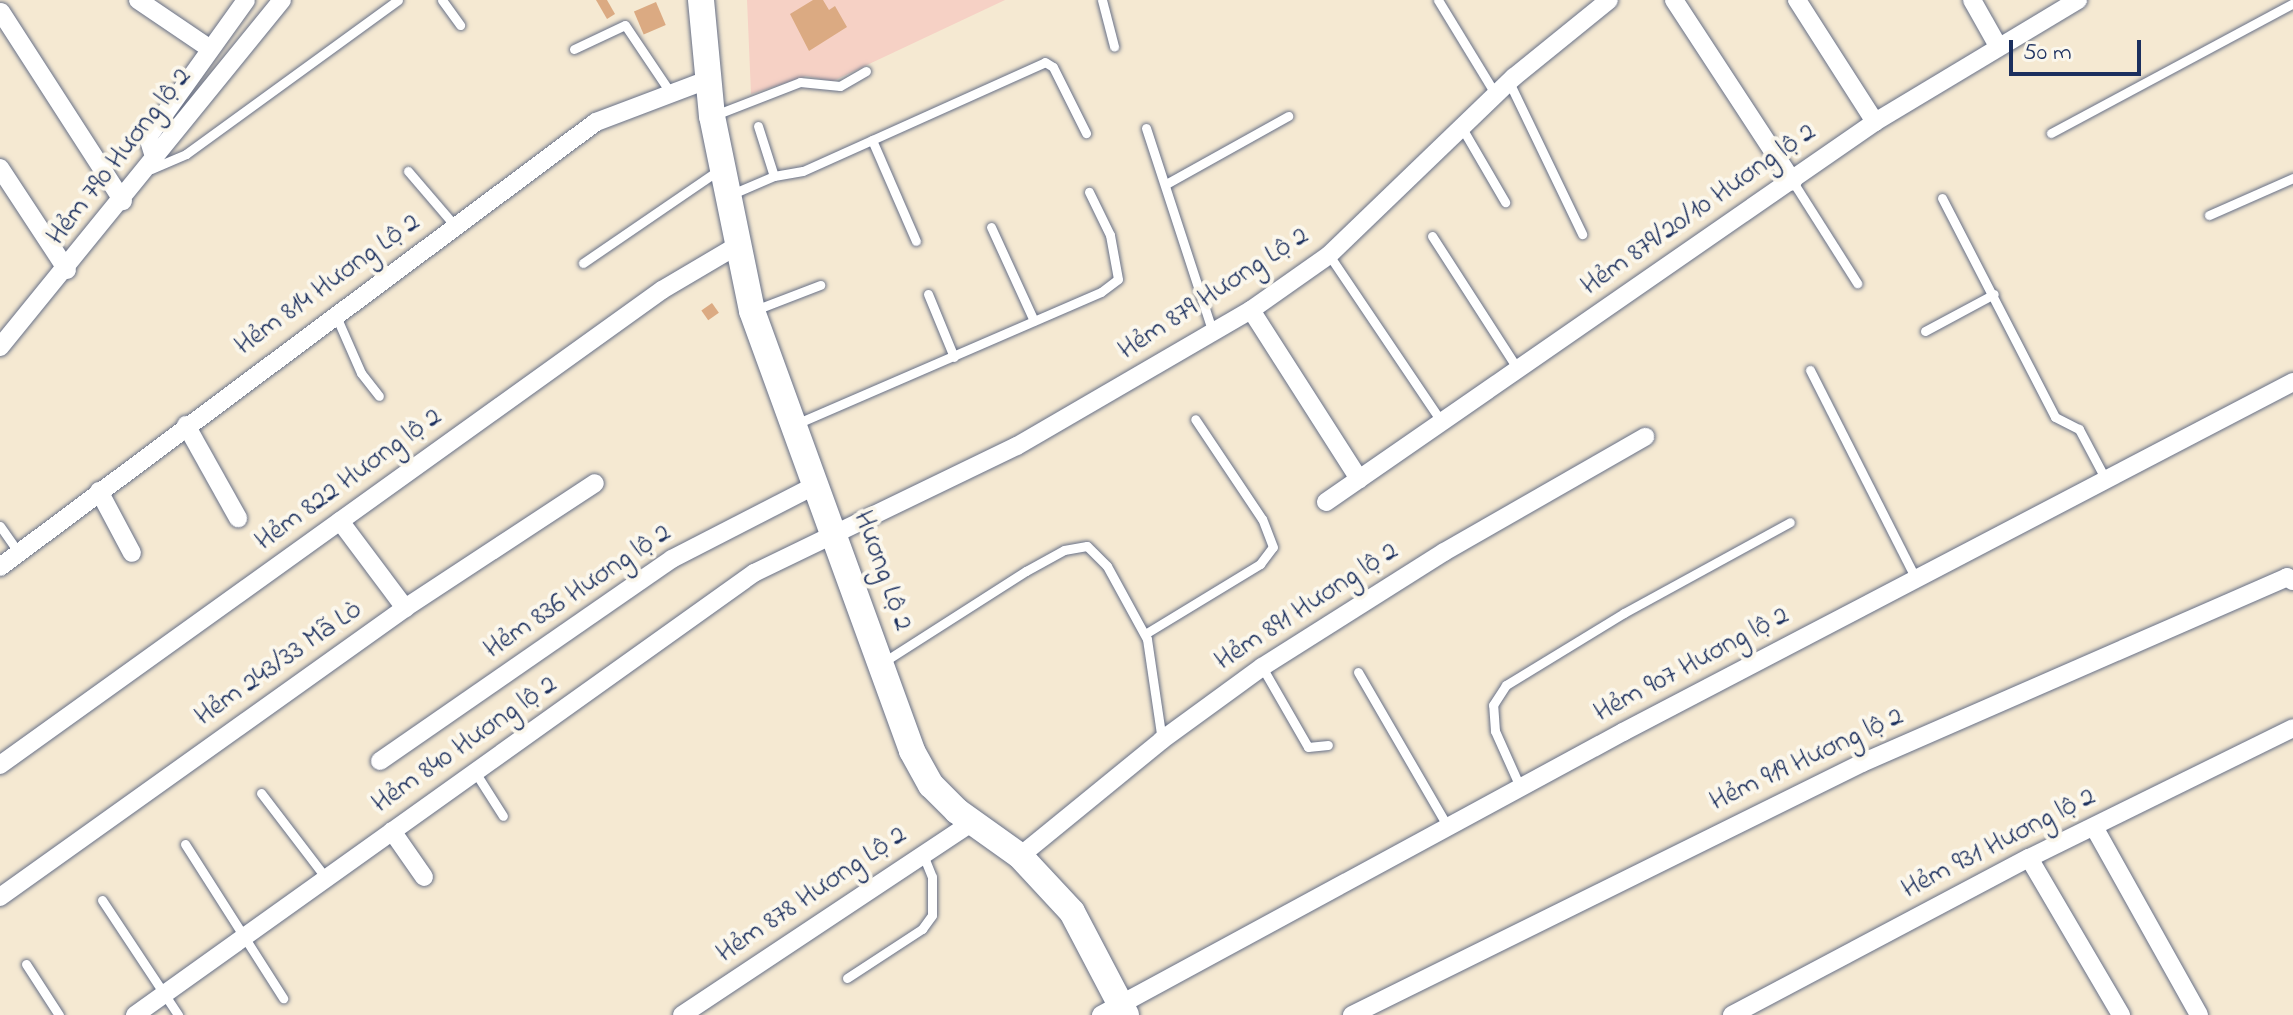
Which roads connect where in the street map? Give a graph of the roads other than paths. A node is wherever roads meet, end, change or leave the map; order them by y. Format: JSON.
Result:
{"nodes":[{"id":1,"x":138,"y":0,"type":"edge"},
{"id":2,"x":246,"y":0,"type":"edge"},
{"id":3,"x":282,"y":0,"type":"edge"},
{"id":4,"x":398,"y":0,"type":"edge"},
{"id":5,"x":442,"y":0,"type":"edge"},
{"id":6,"x":701,"y":0,"type":"edge"},
{"id":7,"x":1102,"y":0,"type":"edge"},
{"id":8,"x":1438,"y":0,"type":"edge"},
{"id":9,"x":1609,"y":0,"type":"edge"},
{"id":10,"x":1674,"y":0,"type":"edge"},
{"id":11,"x":1797,"y":0,"type":"edge"},
{"id":12,"x":1972,"y":0,"type":"edge"},
{"id":13,"x":2067,"y":3,"type":"edge"},
{"id":14,"x":2293,"y":3,"type":"edge"},
{"id":15,"x":1,"y":12,"type":"edge"},
{"id":16,"x":460,"y":25,"type":"dead end"},
{"id":17,"x":1114,"y":46,"type":"dead end"},
{"id":18,"x":1998,"y":46,"type":"junction"},
{"id":19,"x":209,"y":48,"type":"junction"},
{"id":20,"x":574,"y":49,"type":"dead end"},
{"id":21,"x":230,"y":63,"type":"junction"},
{"id":22,"x":866,"y":71,"type":"dead end"},
{"id":23,"x":707,"y":80,"type":"junction"},
{"id":24,"x":1502,"y":89,"type":"junction"},
{"id":25,"x":670,"y":92,"type":"junction"},
{"id":26,"x":712,"y":116,"type":"junction"},
{"id":27,"x":1288,"y":116,"type":"dead end"},
{"id":28,"x":1875,"y":122,"type":"junction"},
{"id":29,"x":758,"y":126,"type":"dead end"},
{"id":30,"x":1146,"y":128,"type":"dead end"},
{"id":31,"x":1462,"y":128,"type":"junction"},
{"id":32,"x":1086,"y":133,"type":"dead end"},
{"id":33,"x":2051,"y":133,"type":"dead end"},
{"id":34,"x":872,"y":140,"type":"junction"},
{"id":35,"x":151,"y":165,"type":"junction"},
{"id":36,"x":0,"y":168,"type":"edge"},
{"id":37,"x":722,"y":168,"type":"junction"},
{"id":38,"x":408,"y":171,"type":"dead end"},
{"id":39,"x":774,"y":176,"type":"junction"},
{"id":40,"x":2293,"y":178,"type":"edge"},
{"id":41,"x":1793,"y":182,"type":"junction"},
{"id":42,"x":1166,"y":184,"type":"junction"},
{"id":43,"x":1089,"y":192,"type":"dead end"},
{"id":44,"x":725,"y":197,"type":"junction"},
{"id":45,"x":1942,"y":198,"type":"dead end"},
{"id":46,"x":123,"y":201,"type":"junction"},
{"id":47,"x":1505,"y":202,"type":"dead end"},
{"id":48,"x":2209,"y":215,"type":"dead end"},
{"id":49,"x":456,"y":227,"type":"junction"},
{"id":50,"x":991,"y":227,"type":"dead end"},
{"id":51,"x":1582,"y":234,"type":"dead end"},
{"id":52,"x":1432,"y":236,"type":"dead end"},
{"id":53,"x":916,"y":241,"type":"dead end"},
{"id":54,"x":735,"y":247,"type":"junction"},
{"id":55,"x":1329,"y":255,"type":"junction"},
{"id":56,"x":583,"y":263,"type":"dead end"},
{"id":57,"x":67,"y":270,"type":"junction"},
{"id":58,"x":1857,"y":283,"type":"dead end"},
{"id":59,"x":820,"y":285,"type":"dead end"},
{"id":60,"x":928,"y":294,"type":"dead end"},
{"id":61,"x":1994,"y":294,"type":"junction"},
{"id":62,"x":1251,"y":310,"type":"junction"},
{"id":63,"x":752,"y":311,"type":"junction"},
{"id":64,"x":335,"y":312,"type":"junction"},
{"id":65,"x":1034,"y":321,"type":"junction"},
{"id":66,"x":1925,"y":331,"type":"dead end"},
{"id":67,"x":1213,"y":333,"type":"junction"},
{"id":68,"x":0,"y":347,"type":"edge"},
{"id":69,"x":954,"y":357,"type":"junction"},
{"id":70,"x":1517,"y":368,"type":"junction"},
{"id":71,"x":1810,"y":370,"type":"dead end"},
{"id":72,"x":2293,"y":382,"type":"edge"},
{"id":73,"x":379,"y":396,"type":"dead end"},
{"id":74,"x":1195,"y":419,"type":"dead end"},
{"id":75,"x":1441,"y":421,"type":"junction"},
{"id":76,"x":186,"y":425,"type":"junction"},
{"id":77,"x":792,"y":425,"type":"junction"},
{"id":78,"x":1645,"y":437,"type":"dead end"},
{"id":79,"x":1359,"y":479,"type":"junction"},
{"id":80,"x":2106,"y":480,"type":"junction"},
{"id":81,"x":595,"y":483,"type":"dead end"},
{"id":82,"x":816,"y":485,"type":"junction"},
{"id":83,"x":99,"y":491,"type":"junction"},
{"id":84,"x":1326,"y":502,"type":"dead end"},
{"id":85,"x":238,"y":518,"type":"dead end"},
{"id":86,"x":340,"y":521,"type":"junction"},
{"id":87,"x":1790,"y":522,"type":"dead end"},
{"id":88,"x":0,"y":526,"type":"edge"},
{"id":89,"x":834,"y":532,"type":"junction"},
{"id":90,"x":19,"y":553,"type":"junction"},
{"id":91,"x":132,"y":553,"type":"dead end"},
{"id":92,"x":0,"y":567,"type":"edge"},
{"id":93,"x":1916,"y":579,"type":"junction"},
{"id":94,"x":2293,"y":581,"type":"edge"},
{"id":95,"x":405,"y":608,"type":"junction"},
{"id":96,"x":1145,"y":634,"type":"junction"},
{"id":97,"x":882,"y":663,"type":"junction"},
{"id":98,"x":1262,"y":667,"type":"junction"},
{"id":99,"x":1358,"y":672,"type":"dead end"},
{"id":100,"x":2293,"y":728,"type":"edge"},
{"id":101,"x":1162,"y":740,"type":"junction"},
{"id":102,"x":1328,"y":745,"type":"dead end"},
{"id":103,"x":380,"y":761,"type":"dead end"},
{"id":104,"x":0,"y":765,"type":"edge"},
{"id":105,"x":475,"y":772,"type":"junction"},
{"id":106,"x":1522,"y":789,"type":"junction"},
{"id":107,"x":261,"y":793,"type":"dead end"},
{"id":108,"x":503,"y":816,"type":"dead end"},
{"id":109,"x":972,"y":822,"type":"junction"},
{"id":110,"x":2094,"y":827,"type":"junction"},
{"id":111,"x":1449,"y":830,"type":"junction"},
{"id":112,"x":392,"y":831,"type":"junction"},
{"id":113,"x":185,"y":844,"type":"dead end"},
{"id":114,"x":923,"y":855,"type":"junction"},
{"id":115,"x":1020,"y":856,"type":"junction"},
{"id":116,"x":2029,"y":858,"type":"junction"},
{"id":117,"x":424,"y":877,"type":"dead end"},
{"id":118,"x":326,"y":878,"type":"junction"},
{"id":119,"x":0,"y":897,"type":"edge"},
{"id":120,"x":102,"y":900,"type":"dead end"},
{"id":121,"x":244,"y":938,"type":"junction"},
{"id":122,"x":26,"y":964,"type":"dead end"},
{"id":123,"x":847,"y":978,"type":"dead end"},
{"id":124,"x":164,"y":994,"type":"junction"},
{"id":125,"x":283,"y":998,"type":"dead end"},
{"id":126,"x":1116,"y":1011,"type":"edge"},
{"id":127,"x":59,"y":1015,"type":"edge"},
{"id":128,"x":135,"y":1015,"type":"edge"},
{"id":129,"x":178,"y":1015,"type":"edge"},
{"id":130,"x":682,"y":1015,"type":"edge"},
{"id":131,"x":1352,"y":1015,"type":"edge"},
{"id":132,"x":1732,"y":1015,"type":"edge"},
{"id":133,"x":2121,"y":1015,"type":"edge"},
{"id":134,"x":2199,"y":1015,"type":"edge"}],
"edges":[{"from":1,"to":19,"type":"street"},
{"from":2,"to":19,"type":"street"},
{"from":3,"to":21,"type":"street","name":"Hẻm 790 Hương lộ 2"},
{"from":4,"to":35,"type":"lane"},
{"from":5,"to":16,"type":"lane"},
{"from":6,"to":23,"type":"main road"},
{"from":7,"to":17,"type":"lane"},
{"from":8,"to":24,"type":"lane"},
{"from":9,"to":24,"type":"street","name":"Hẻm 879 Hương Lộ 2"},
{"from":10,"to":41,"type":"street"},
{"from":11,"to":28,"type":"street"},
{"from":12,"to":18,"type":"street"},
{"from":13,"to":18,"type":"street","name":"Hẻm 879/20/10 Hương lộ 2"},
{"from":14,"to":33,"type":"lane"},
{"from":15,"to":46,"type":"street"},
{"from":18,"to":28,"type":"street","name":"Hẻm 879/20/10 Hương lộ 2"},
{"from":19,"to":21,"type":"lane"},
{"from":19,"to":35,"type":"street"},
{"from":20,"to":25,"type":"lane"},
{"from":21,"to":35,"type":"street","name":"Hẻm 790 Hương lộ 2"},
{"from":22,"to":26,"type":"lane"},
{"from":23,"to":25,"type":"street","name":"Hẻm 814 Hương Lộ 2"},
{"from":23,"to":26,"type":"main road","name":"Hương Lộ 2"},
{"from":24,"to":31,"type":"street","name":"Hẻm 879 Hương Lộ 2"},
{"from":24,"to":51,"type":"lane"},
{"from":25,"to":49,"type":"street","name":"Hẻm 814 Hương Lộ 2"},
{"from":26,"to":37,"type":"main road","name":"Hương Lộ 2"},
{"from":27,"to":42,"type":"lane"},
{"from":28,"to":41,"type":"street","name":"Hẻm 879/20/10 Hương lộ 2"},
{"from":29,"to":39,"type":"lane"},
{"from":30,"to":42,"type":"lane"},
{"from":31,"to":47,"type":"lane"},
{"from":31,"to":55,"type":"street","name":"Hẻm 879 Hương Lộ 2"},
{"from":32,"to":34,"type":"lane"},
{"from":34,"to":39,"type":"lane"},
{"from":34,"to":53,"type":"lane"},
{"from":35,"to":46,"type":"street","name":"Hẻm 790 Hương lộ 2"},
{"from":36,"to":57,"type":"street"},
{"from":37,"to":44,"type":"main road","name":"Hương Lộ 2"},
{"from":37,"to":56,"type":"lane"},
{"from":38,"to":49,"type":"lane"},
{"from":39,"to":44,"type":"lane"},
{"from":40,"to":48,"type":"lane"},
{"from":41,"to":58,"type":"lane"},
{"from":41,"to":70,"type":"street","name":"Hẻm 879/20/10 Hương lộ 2"},
{"from":42,"to":67,"type":"lane"},
{"from":43,"to":65,"type":"lane"},
{"from":44,"to":54,"type":"main road","name":"Hương Lộ 2"},
{"from":45,"to":61,"type":"lane"},
{"from":46,"to":57,"type":"street","name":"Hẻm 790 Hương lộ 2"},
{"from":49,"to":64,"type":"street","name":"Hẻm 814 Hương Lộ 2"},
{"from":50,"to":65,"type":"lane"},
{"from":52,"to":70,"type":"lane"},
{"from":54,"to":63,"type":"main road","name":"Hương Lộ 2"},
{"from":54,"to":86,"type":"street","name":"Hẻm 822 Hương lộ 2"},
{"from":55,"to":62,"type":"street","name":"Hẻm 879 Hương Lộ 2"},
{"from":55,"to":75,"type":"lane"},
{"from":57,"to":68,"type":"street","name":"Hẻm 790 Hương lộ 2"},
{"from":59,"to":63,"type":"lane"},
{"from":60,"to":69,"type":"lane"},
{"from":61,"to":66,"type":"lane"},
{"from":61,"to":80,"type":"lane"},
{"from":62,"to":67,"type":"street","name":"Hẻm 879 Hương Lộ 2"},
{"from":62,"to":79,"type":"street"},
{"from":63,"to":77,"type":"main road","name":"Hương Lộ 2"},
{"from":64,"to":73,"type":"lane"},
{"from":64,"to":76,"type":"street","name":"Hẻm 814 Hương Lộ 2"},
{"from":65,"to":69,"type":"lane"},
{"from":67,"to":89,"type":"street","name":"Hẻm 879 Hương Lộ 2"},
{"from":69,"to":77,"type":"lane"},
{"from":70,"to":75,"type":"street","name":"Hẻm 879/20/10 Hương lộ 2"},
{"from":71,"to":93,"type":"lane"},
{"from":72,"to":80,"type":"street","name":"Hẻm 907 Hương lộ 2"},
{"from":74,"to":96,"type":"lane"},
{"from":75,"to":79,"type":"street","name":"Hẻm 879/20/10 Hương lộ 2"},
{"from":76,"to":83,"type":"street","name":"Hẻm 814 Hương Lộ 2"},
{"from":76,"to":85,"type":"street"},
{"from":77,"to":82,"type":"main road","name":"Hương Lộ 2"},
{"from":78,"to":98,"type":"street","name":"Hẻm 891 Hương lộ 2"},
{"from":79,"to":84,"type":"street","name":"Hẻm 879/20/10 Hương lộ 2"},
{"from":80,"to":93,"type":"street","name":"Hẻm 907 Hương lộ 2"},
{"from":81,"to":95,"type":"street","name":"Hẻm 243/33 Mã Lò"},
{"from":82,"to":89,"type":"main road","name":"Hương Lộ 2"},
{"from":82,"to":103,"type":"street","name":"Hẻm 836 Hương lộ 2"},
{"from":83,"to":90,"type":"street","name":"Hẻm 814 Hương Lộ 2"},
{"from":83,"to":91,"type":"street"},
{"from":86,"to":95,"type":"street"},
{"from":86,"to":104,"type":"street","name":"Hẻm 822 Hương lộ 2"},
{"from":87,"to":106,"type":"lane"},
{"from":88,"to":90,"type":"lane"},
{"from":89,"to":97,"type":"main road","name":"Hương Lộ 2"},
{"from":89,"to":105,"type":"street","name":"Hẻm 840 Hương lộ 2"},
{"from":90,"to":92,"type":"street","name":"Hẻm 814 Hương Lộ 2"},
{"from":93,"to":106,"type":"street","name":"Hẻm 907 Hương lộ 2"},
{"from":94,"to":131,"type":"street","name":"Hẻm 919 Hương lộ 2"},
{"from":95,"to":119,"type":"street","name":"Hẻm 243/33 Mã Lò"},
{"from":96,"to":97,"type":"lane"},
{"from":96,"to":101,"type":"lane"},
{"from":97,"to":109,"type":"main road","name":"Hương Lộ 2"},
{"from":98,"to":101,"type":"street","name":"Hẻm 891 Hương lộ 2"},
{"from":98,"to":102,"type":"lane"},
{"from":99,"to":111,"type":"lane"},
{"from":100,"to":110,"type":"street","name":"Hẻm 931 Hương lộ 2"},
{"from":101,"to":115,"type":"street","name":"Hẻm 891 Hương lộ 2"},
{"from":105,"to":108,"type":"lane"},
{"from":105,"to":112,"type":"street","name":"Hẻm 840 Hương lộ 2"},
{"from":106,"to":111,"type":"street","name":"Hẻm 907 Hương lộ 2"},
{"from":107,"to":118,"type":"lane"},
{"from":109,"to":114,"type":"street","name":"Hẻm 878 Hương Lộ 2"},
{"from":109,"to":115,"type":"main road","name":"Hương Lộ 2"},
{"from":110,"to":116,"type":"street","name":"Hẻm 931 Hương lộ 2"},
{"from":110,"to":134,"type":"street"},
{"from":111,"to":126,"type":"street","name":"Hẻm 907 Hương lộ 2"},
{"from":112,"to":117,"type":"street"},
{"from":112,"to":118,"type":"street","name":"Hẻm 840 Hương lộ 2"},
{"from":113,"to":121,"type":"lane"},
{"from":114,"to":123,"type":"lane"},
{"from":114,"to":130,"type":"street","name":"Hẻm 878 Hương Lộ 2"},
{"from":115,"to":126,"type":"main road","name":"Hương Lộ 2"},
{"from":116,"to":132,"type":"street","name":"Hẻm 931 Hương lộ 2"},
{"from":116,"to":133,"type":"street"},
{"from":118,"to":121,"type":"street","name":"Hẻm 840 Hương lộ 2"},
{"from":120,"to":124,"type":"lane"},
{"from":121,"to":124,"type":"street","name":"Hẻm 840 Hương lộ 2"},
{"from":121,"to":125,"type":"lane"},
{"from":122,"to":127,"type":"lane"},
{"from":124,"to":128,"type":"street","name":"Hẻm 840 Hương lộ 2"},
{"from":124,"to":129,"type":"lane"}]}
